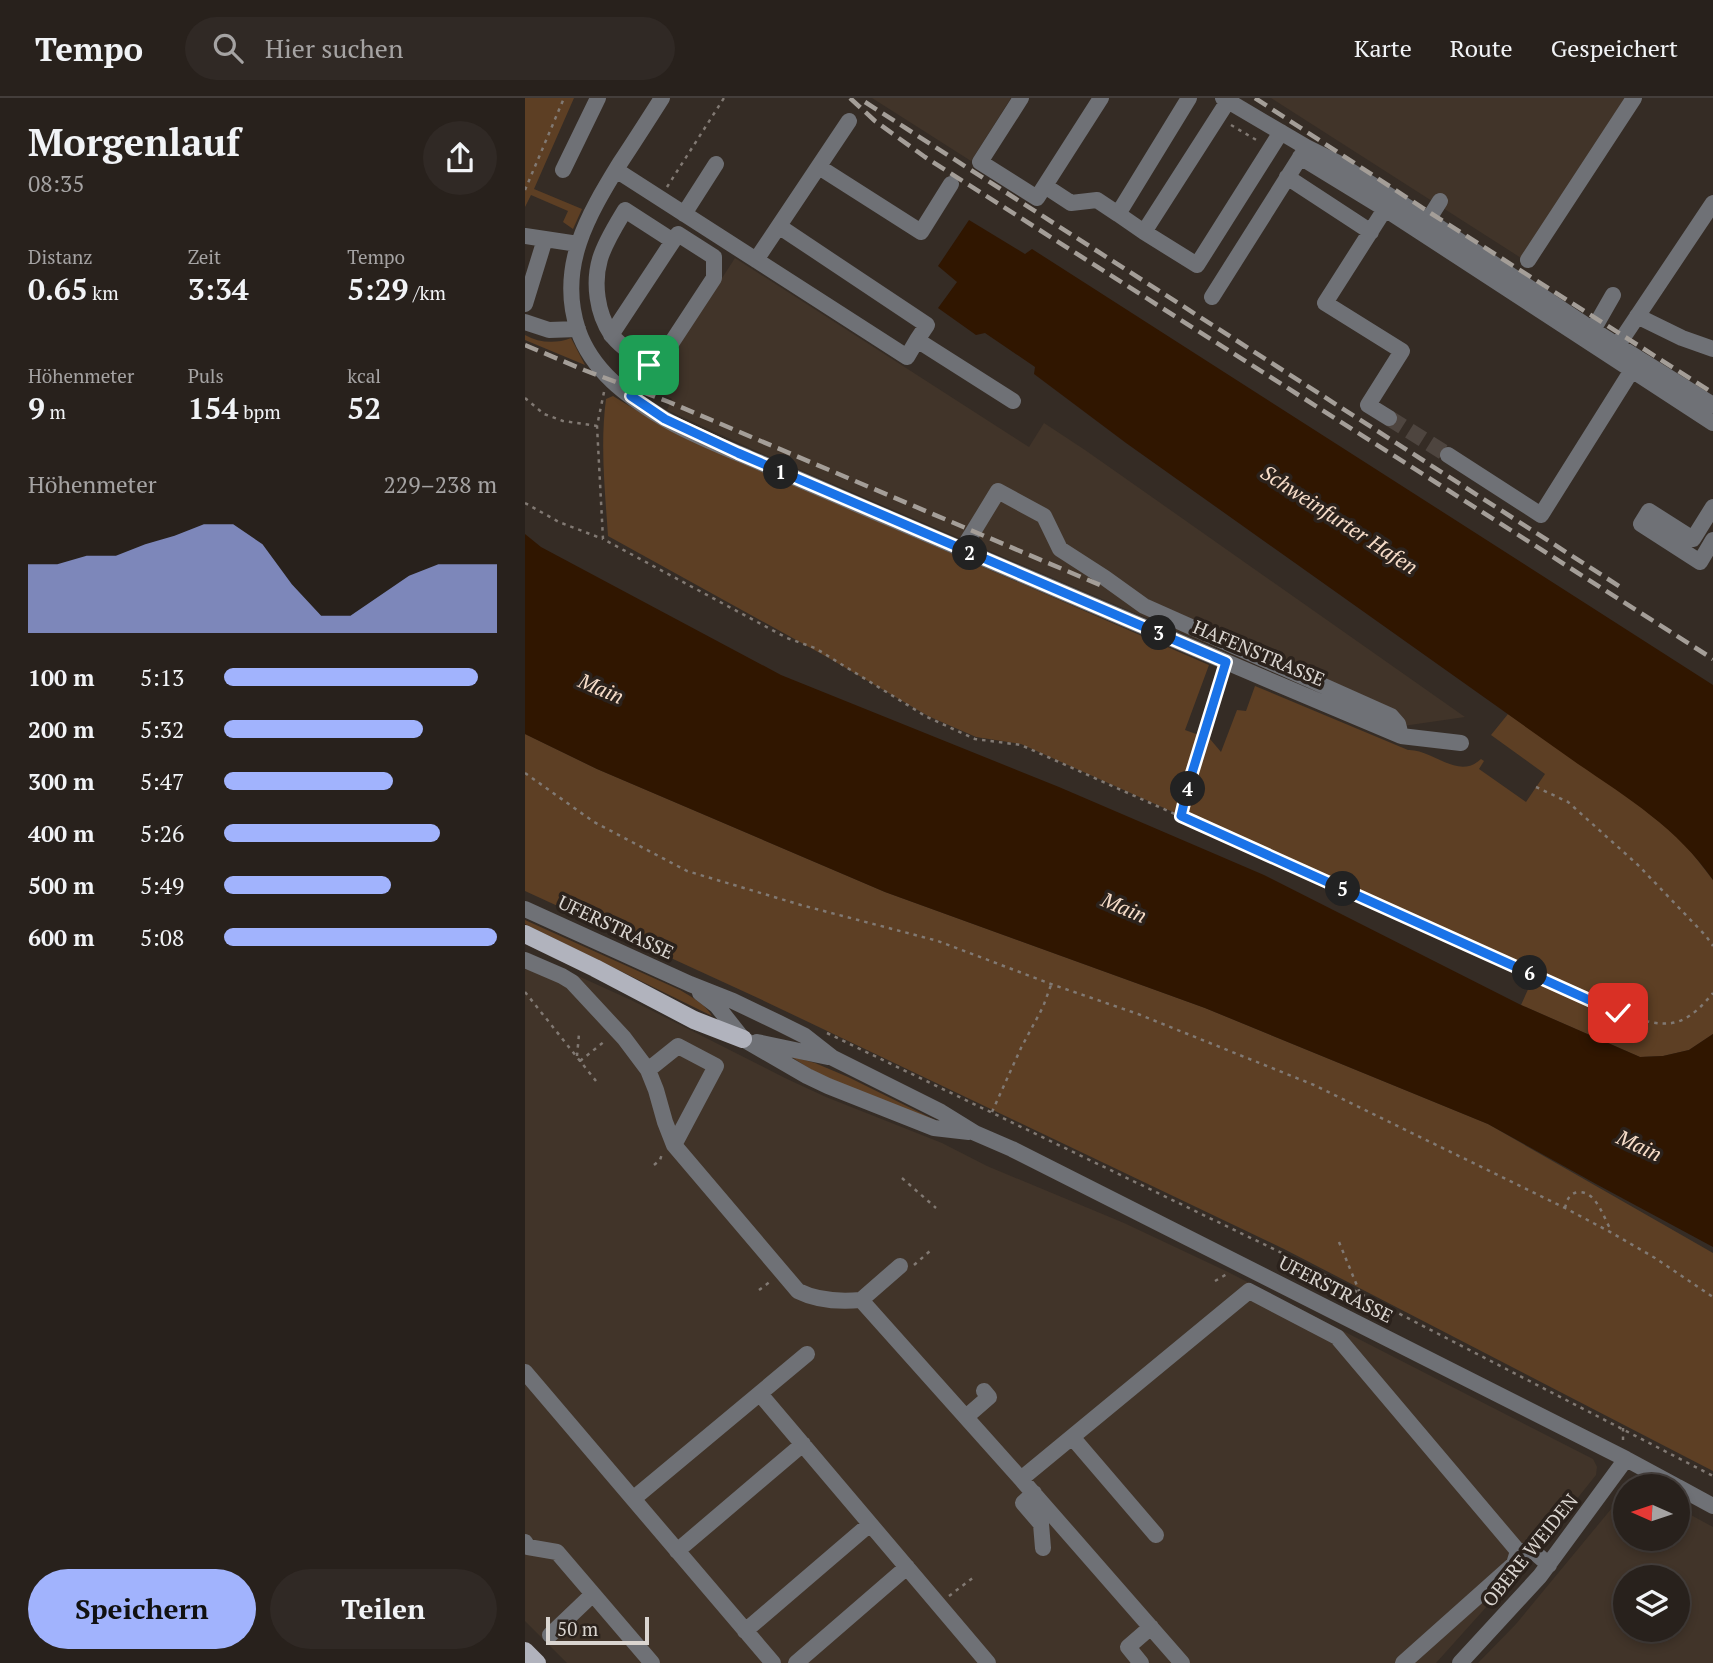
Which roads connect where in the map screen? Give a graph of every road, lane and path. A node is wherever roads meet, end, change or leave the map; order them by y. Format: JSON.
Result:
{"nodes":[{"id":1,"x":564,"y":98,"type":"edge"},
{"id":2,"x":598,"y":98,"type":"edge"},
{"id":3,"x":662,"y":98,"type":"edge"},
{"id":4,"x":724,"y":98,"type":"edge"},
{"id":5,"x":1021,"y":98,"type":"edge"},
{"id":6,"x":1101,"y":98,"type":"edge"},
{"id":7,"x":1189,"y":98,"type":"edge"},
{"id":8,"x":1635,"y":98,"type":"edge"},
{"id":9,"x":1226,"y":99,"type":"edge"},
{"id":10,"x":849,"y":121,"type":"dead end"},
{"id":11,"x":1281,"y":132,"type":"junction"},
{"id":12,"x":1303,"y":152,"type":"junction"},
{"id":13,"x":716,"y":164,"type":"dead end"},
{"id":14,"x":819,"y":167,"type":"junction"},
{"id":15,"x":563,"y":170,"type":"dead end"},
{"id":16,"x":616,"y":170,"type":"junction"},
{"id":17,"x":1287,"y":177,"type":"junction"},
{"id":18,"x":951,"y":184,"type":"dead end"},
{"id":19,"x":1045,"y":186,"type":"junction"},
{"id":20,"x":525,"y":190,"type":"edge"},
{"id":21,"x":601,"y":195,"type":"junction"},
{"id":22,"x":660,"y":198,"type":"junction"},
{"id":23,"x":1440,"y":201,"type":"dead end"},
{"id":24,"x":1713,"y":203,"type":"edge"},
{"id":25,"x":1385,"y":209,"type":"junction"},
{"id":26,"x":625,"y":210,"type":"junction"},
{"id":27,"x":684,"y":214,"type":"junction"},
{"id":28,"x":1118,"y":214,"type":"junction"},
{"id":29,"x":1428,"y":220,"type":"junction"},
{"id":30,"x":779,"y":227,"type":"junction"},
{"id":31,"x":1144,"y":232,"type":"junction"},
{"id":32,"x":1371,"y":232,"type":"junction"},
{"id":33,"x":525,"y":236,"type":"edge"},
{"id":34,"x":545,"y":239,"type":"junction"},
{"id":35,"x":673,"y":241,"type":"junction"},
{"id":36,"x":578,"y":244,"type":"junction"},
{"id":37,"x":756,"y":260,"type":"junction"},
{"id":38,"x":1528,"y":260,"type":"dead end"},
{"id":39,"x":1197,"y":265,"type":"junction"},
{"id":40,"x":1221,"y":282,"type":"junction"},
{"id":41,"x":1613,"y":295,"type":"dead end"},
{"id":42,"x":1212,"y":296,"type":"dead end"},
{"id":43,"x":525,"y":304,"type":"edge"},
{"id":44,"x":1637,"y":316,"type":"junction"},
{"id":45,"x":525,"y":322,"type":"edge"},
{"id":46,"x":578,"y":329,"type":"junction"},
{"id":47,"x":1594,"y":330,"type":"junction"},
{"id":48,"x":611,"y":335,"type":"junction"},
{"id":49,"x":917,"y":340,"type":"junction"},
{"id":50,"x":1618,"y":345,"type":"junction"},
{"id":51,"x":1713,"y":349,"type":"edge"},
{"id":52,"x":649,"y":365,"type":"junction"},
{"id":53,"x":1632,"y":370,"type":"junction"},
{"id":54,"x":611,"y":380,"type":"junction"},
{"id":55,"x":631,"y":396,"type":"junction"},
{"id":56,"x":525,"y":398,"type":"edge"},
{"id":57,"x":1013,"y":401,"type":"dead end"},
{"id":58,"x":1713,"y":405,"type":"edge"},
{"id":59,"x":1389,"y":418,"type":"tunnel mouth"},
{"id":60,"x":1713,"y":423,"type":"edge"},
{"id":61,"x":597,"y":426,"type":"junction"},
{"id":62,"x":1448,"y":456,"type":"tunnel mouth"},
{"id":63,"x":525,"y":503,"type":"edge"},
{"id":64,"x":1713,"y":508,"type":"edge"},
{"id":65,"x":603,"y":538,"type":"junction"},
{"id":66,"x":963,"y":550,"type":"junction"},
{"id":67,"x":1711,"y":550,"type":"edge"},
{"id":68,"x":1226,"y":662,"type":"junction"},
{"id":69,"x":1322,"y":694,"type":"junction"},
{"id":70,"x":1461,"y":743,"type":"dead end"},
{"id":71,"x":525,"y":773,"type":"edge"},
{"id":72,"x":1536,"y":787,"type":"dead end"},
{"id":73,"x":1181,"y":816,"type":"junction"},
{"id":74,"x":525,"y":909,"type":"edge"},
{"id":75,"x":525,"y":934,"type":"edge"},
{"id":76,"x":1713,"y":946,"type":"edge"},
{"id":77,"x":525,"y":960,"type":"edge"},
{"id":78,"x":690,"y":984,"type":"junction"},
{"id":79,"x":1051,"y":984,"type":"junction"},
{"id":80,"x":525,"y":992,"type":"edge"},
{"id":81,"x":1713,"y":993,"type":"edge"},
{"id":82,"x":826,"y":1033,"type":"dead end"},
{"id":83,"x":579,"y":1034,"type":"dead end"},
{"id":84,"x":743,"y":1040,"type":"junction"},
{"id":85,"x":577,"y":1056,"type":"junction"},
{"id":86,"x":833,"y":1058,"type":"junction"},
{"id":87,"x":648,"y":1070,"type":"junction"},
{"id":88,"x":596,"y":1081,"type":"dead end"},
{"id":89,"x":992,"y":1112,"type":"junction"},
{"id":90,"x":975,"y":1133,"type":"junction"},
{"id":91,"x":668,"y":1148,"type":"junction"},
{"id":92,"x":654,"y":1165,"type":"dead end"},
{"id":93,"x":902,"y":1178,"type":"dead end"},
{"id":94,"x":936,"y":1208,"type":"dead end"},
{"id":95,"x":1565,"y":1208,"type":"junction"},
{"id":96,"x":1612,"y":1233,"type":"junction"},
{"id":97,"x":1339,"y":1242,"type":"dead end"},
{"id":98,"x":930,"y":1251,"type":"dead end"},
{"id":99,"x":903,"y":1268,"type":"joint"},
{"id":100,"x":778,"y":1276,"type":"dead end"},
{"id":101,"x":759,"y":1290,"type":"dead end"},
{"id":102,"x":1360,"y":1293,"type":"junction"},
{"id":103,"x":1713,"y":1297,"type":"edge"},
{"id":104,"x":861,"y":1300,"type":"junction"},
{"id":105,"x":807,"y":1354,"type":"dead end"},
{"id":106,"x":525,"y":1372,"type":"edge"},
{"id":107,"x":984,"y":1391,"type":"dead end"},
{"id":108,"x":760,"y":1394,"type":"junction"},
{"id":109,"x":965,"y":1417,"type":"junction"},
{"id":110,"x":1072,"y":1437,"type":"junction"},
{"id":111,"x":803,"y":1444,"type":"junction"},
{"id":112,"x":1626,"y":1459,"type":"junction"},
{"id":113,"x":1654,"y":1474,"type":"edge"},
{"id":114,"x":1713,"y":1476,"type":"edge"},
{"id":115,"x":1021,"y":1479,"type":"junction"},
{"id":116,"x":1034,"y":1493,"type":"junction"},
{"id":117,"x":1691,"y":1494,"type":"edge"},
{"id":118,"x":633,"y":1499,"type":"junction"},
{"id":119,"x":1713,"y":1506,"type":"edge"},
{"id":120,"x":870,"y":1524,"type":"junction"},
{"id":121,"x":1156,"y":1535,"type":"dead end"},
{"id":122,"x":526,"y":1546,"type":"edge"},
{"id":123,"x":1043,"y":1548,"type":"dead end"},
{"id":124,"x":677,"y":1550,"type":"junction"},
{"id":125,"x":1518,"y":1551,"type":"junction"},
{"id":126,"x":1549,"y":1565,"type":"junction"},
{"id":127,"x":907,"y":1567,"type":"junction"},
{"id":128,"x":974,"y":1577,"type":"dead end"},
{"id":129,"x":593,"y":1594,"type":"junction"},
{"id":130,"x":939,"y":1605,"type":"junction"},
{"id":131,"x":1151,"y":1627,"type":"junction"},
{"id":132,"x":745,"y":1630,"type":"junction"},
{"id":133,"x":550,"y":1635,"type":"dead end"},
{"id":134,"x":525,"y":1651,"type":"edge"},
{"id":135,"x":537,"y":1663,"type":"edge"},
{"id":136,"x":652,"y":1663,"type":"edge"},
{"id":137,"x":773,"y":1663,"type":"edge"},
{"id":138,"x":796,"y":1663,"type":"edge"},
{"id":139,"x":988,"y":1663,"type":"edge"},
{"id":140,"x":1141,"y":1663,"type":"edge"},
{"id":141,"x":1182,"y":1663,"type":"edge"},
{"id":142,"x":1403,"y":1663,"type":"edge"},
{"id":143,"x":1460,"y":1663,"type":"edge"}],
"edges":[{"from":1,"to":20,"type":"path"},
{"from":2,"to":15,"type":"street"},
{"from":3,"to":16,"type":"street","name":"HAFENSTRASSE"},
{"from":4,"to":22,"type":"path"},
{"from":5,"to":19,"type":"street"},
{"from":6,"to":19,"type":"street"},
{"from":7,"to":28,"type":"street"},
{"from":8,"to":38,"type":"street"},
{"from":9,"to":11,"type":"street"},
{"from":9,"to":31,"type":"street"},
{"from":10,"to":14,"type":"street"},
{"from":11,"to":12,"type":"street"},
{"from":11,"to":39,"type":"street"},
{"from":12,"to":17,"type":"street"},
{"from":12,"to":25,"type":"street"},
{"from":12,"to":29,"type":"street"},
{"from":13,"to":27,"type":"street"},
{"from":14,"to":18,"type":"street"},
{"from":14,"to":30,"type":"street"},
{"from":16,"to":21,"type":"street","name":"HAFENSTRASSE"},
{"from":16,"to":22,"type":"street"},
{"from":17,"to":32,"type":"street"},
{"from":17,"to":40,"type":"street"},
{"from":19,"to":28,"type":"street"},
{"from":21,"to":26,"type":"street"},
{"from":21,"to":36,"type":"street","name":"HAFENSTRASSE"},
{"from":22,"to":27,"type":"street"},
{"from":23,"to":29,"type":"street"},
{"from":24,"to":44,"type":"street"},
{"from":25,"to":32,"type":"street"},
{"from":25,"to":53,"type":"street"},
{"from":26,"to":35,"type":"street"},
{"from":26,"to":48,"type":"street"},
{"from":27,"to":37,"type":"street"},
{"from":28,"to":31,"type":"street"},
{"from":29,"to":47,"type":"street"},
{"from":30,"to":37,"type":"street"},
{"from":30,"to":49,"type":"street"},
{"from":31,"to":39,"type":"street"},
{"from":32,"to":59,"type":"street"},
{"from":33,"to":34,"type":"street"},
{"from":34,"to":36,"type":"street"},
{"from":34,"to":43,"type":"street"},
{"from":35,"to":48,"type":"street"},
{"from":35,"to":52,"type":"street"},
{"from":36,"to":46,"type":"street","name":"HAFENSTRASSE"},
{"from":37,"to":49,"type":"street"},
{"from":39,"to":40,"type":"street"},
{"from":40,"to":42,"type":"street"},
{"from":41,"to":47,"type":"street"},
{"from":44,"to":50,"type":"street"},
{"from":44,"to":51,"type":"street"},
{"from":45,"to":46,"type":"street"},
{"from":46,"to":54,"type":"street","name":"HAFENSTRASSE"},
{"from":47,"to":50,"type":"street"},
{"from":48,"to":52,"type":"street"},
{"from":49,"to":57,"type":"street"},
{"from":50,"to":58,"type":"street"},
{"from":52,"to":55,"type":"street"},
{"from":53,"to":60,"type":"street"},
{"from":53,"to":62,"type":"street"},
{"from":54,"to":55,"type":"street","name":"HAFENSTRASSE"},
{"from":54,"to":61,"type":"path"},
{"from":55,"to":66,"type":"street","name":"HAFENSTRASSE"},
{"from":56,"to":61,"type":"path"},
{"from":61,"to":65,"type":"path"},
{"from":63,"to":65,"type":"path"},
{"from":64,"to":67,"type":"street"},
{"from":65,"to":73,"type":"path"},
{"from":66,"to":68,"type":"street","name":"HAFENSTRASSE"},
{"from":66,"to":69,"type":"street"},
{"from":68,"to":69,"type":"street","name":"HAFENSTRASSE"},
{"from":68,"to":73,"type":"path"},
{"from":69,"to":70,"type":"street","name":"HAFENSTRASSE"},
{"from":71,"to":79,"type":"path"},
{"from":72,"to":76,"type":"path"},
{"from":73,"to":81,"type":"path"},
{"from":74,"to":78,"type":"street","name":"UFERSTRASSE"},
{"from":75,"to":84,"type":"main road"},
{"from":77,"to":87,"type":"street"},
{"from":78,"to":84,"type":"street","name":"UFERSTRASSE"},
{"from":78,"to":86,"type":"street","name":"UFERSTRASSE"},
{"from":79,"to":89,"type":"path"},
{"from":79,"to":95,"type":"path"},
{"from":80,"to":85,"type":"path"},
{"from":82,"to":89,"type":"path"},
{"from":83,"to":85,"type":"path"},
{"from":84,"to":86,"type":"street","name":"UFERSTRASSE"},
{"from":84,"to":90,"type":"street","name":"UFERSTRASSE"},
{"from":85,"to":88,"type":"path"},
{"from":86,"to":90,"type":"street","name":"UFERSTRASSE"},
{"from":87,"to":91,"type":"street"},
{"from":87,"to":91,"type":"street"},
{"from":89,"to":102,"type":"path"},
{"from":90,"to":112,"type":"street","name":"UFERSTRASSE"},
{"from":91,"to":92,"type":"path"},
{"from":91,"to":104,"type":"street"},
{"from":93,"to":94,"type":"path"},
{"from":95,"to":96,"type":"path"},
{"from":95,"to":96,"type":"path"},
{"from":96,"to":103,"type":"path"},
{"from":97,"to":102,"type":"path"},
{"from":98,"to":99,"type":"path"},
{"from":99,"to":104,"type":"street"},
{"from":100,"to":101,"type":"path"},
{"from":102,"to":114,"type":"path"},
{"from":104,"to":109,"type":"street"},
{"from":105,"to":108,"type":"street"},
{"from":106,"to":118,"type":"street"},
{"from":107,"to":109,"type":"street"},
{"from":108,"to":111,"type":"street"},
{"from":108,"to":118,"type":"street"},
{"from":109,"to":115,"type":"street"},
{"from":110,"to":115,"type":"street"},
{"from":110,"to":121,"type":"street"},
{"from":110,"to":125,"type":"street"},
{"from":111,"to":120,"type":"street"},
{"from":111,"to":124,"type":"street"},
{"from":112,"to":113,"type":"street","name":"UFERSTRASSE"},
{"from":112,"to":126,"type":"street","name":"OBERE WEIDEN"},
{"from":115,"to":116,"type":"street"},
{"from":116,"to":123,"type":"street"},
{"from":116,"to":131,"type":"street"},
{"from":117,"to":119,"type":"street","name":"UFERSTRASSE"},
{"from":118,"to":124,"type":"street"},
{"from":120,"to":127,"type":"street"},
{"from":120,"to":132,"type":"street"},
{"from":122,"to":129,"type":"street"},
{"from":124,"to":132,"type":"street"},
{"from":125,"to":126,"type":"street"},
{"from":125,"to":142,"type":"street"},
{"from":126,"to":143,"type":"street","name":"OBERE WEIDEN"},
{"from":127,"to":130,"type":"street"},
{"from":127,"to":138,"type":"street"},
{"from":128,"to":130,"type":"path"},
{"from":129,"to":133,"type":"street"},
{"from":129,"to":136,"type":"street"},
{"from":130,"to":139,"type":"street"},
{"from":131,"to":140,"type":"street"},
{"from":131,"to":141,"type":"street"},
{"from":132,"to":137,"type":"street"},
{"from":134,"to":135,"type":"main road"}]}
